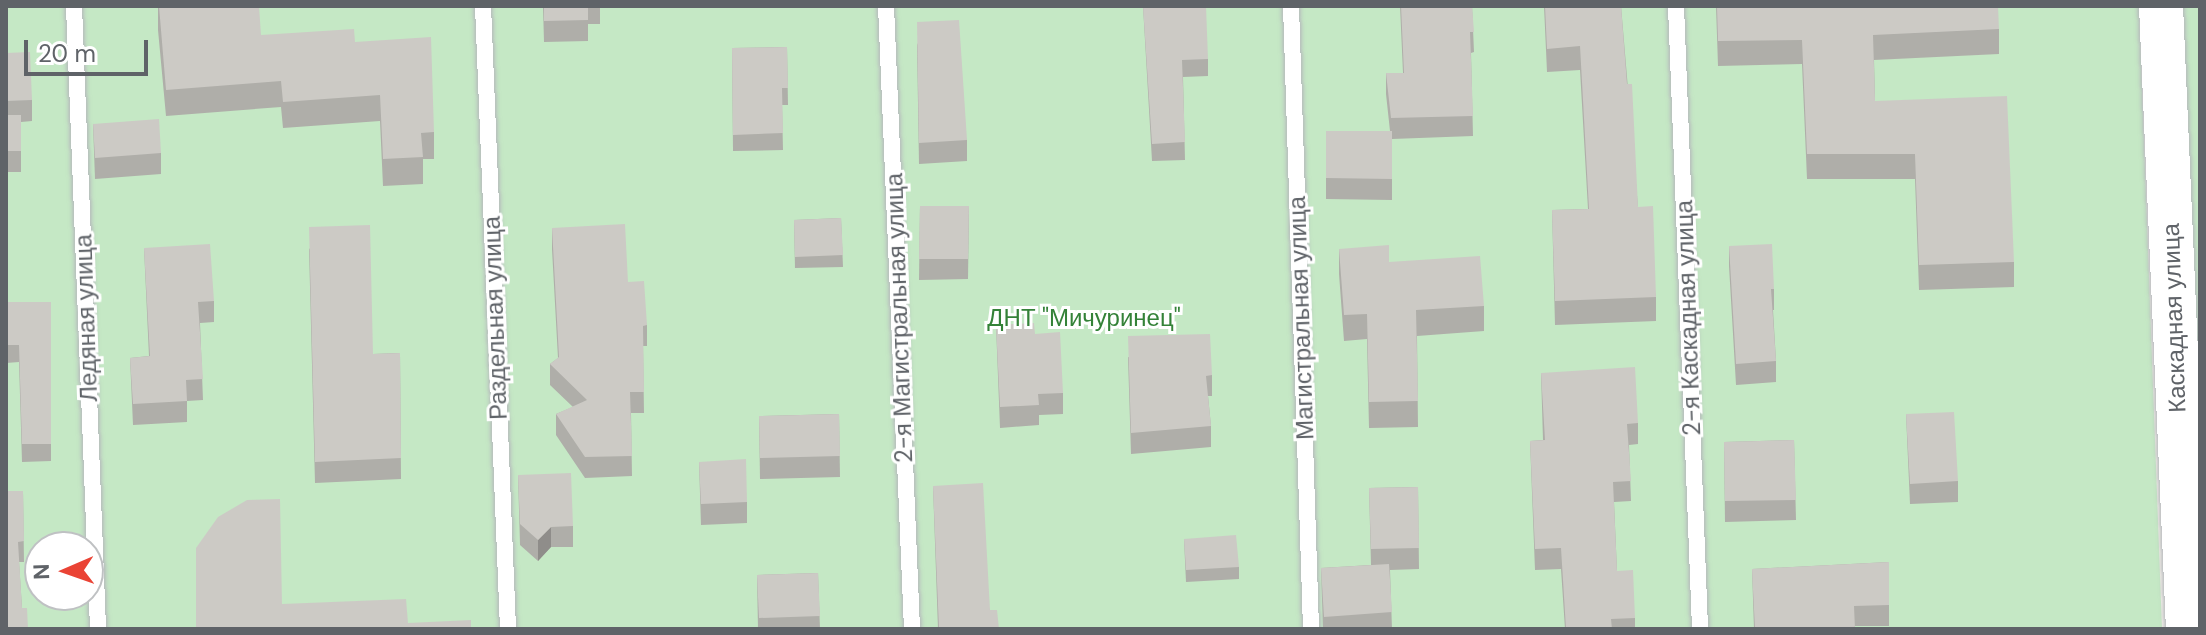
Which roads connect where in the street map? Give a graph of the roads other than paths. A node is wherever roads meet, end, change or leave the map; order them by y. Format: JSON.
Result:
{"nodes":[{"id":1,"x":74,"y":6,"type":"edge"},
{"id":2,"x":483,"y":6,"type":"edge"},
{"id":3,"x":886,"y":6,"type":"edge"},
{"id":4,"x":1291,"y":6,"type":"edge"},
{"id":5,"x":1676,"y":6,"type":"edge"},
{"id":6,"x":2161,"y":6,"type":"edge"},
{"id":7,"x":98,"y":629,"type":"edge"},
{"id":8,"x":508,"y":629,"type":"edge"},
{"id":9,"x":912,"y":629,"type":"edge"},
{"id":10,"x":1311,"y":629,"type":"edge"},
{"id":11,"x":1700,"y":629,"type":"edge"},
{"id":12,"x":2188,"y":629,"type":"edge"}],
"edges":[{"from":1,"to":7,"type":"lane","name":"Ледяная улица"},
{"from":2,"to":8,"type":"lane","name":"Раздельная улица"},
{"from":3,"to":9,"type":"lane","name":"2-я Магистральная улица"},
{"from":4,"to":10,"type":"lane","name":"Магистральная улица"},
{"from":5,"to":11,"type":"lane","name":"2-я Каскадная улица"},
{"from":6,"to":12,"type":"street","name":"Каскадная улица"}]}
